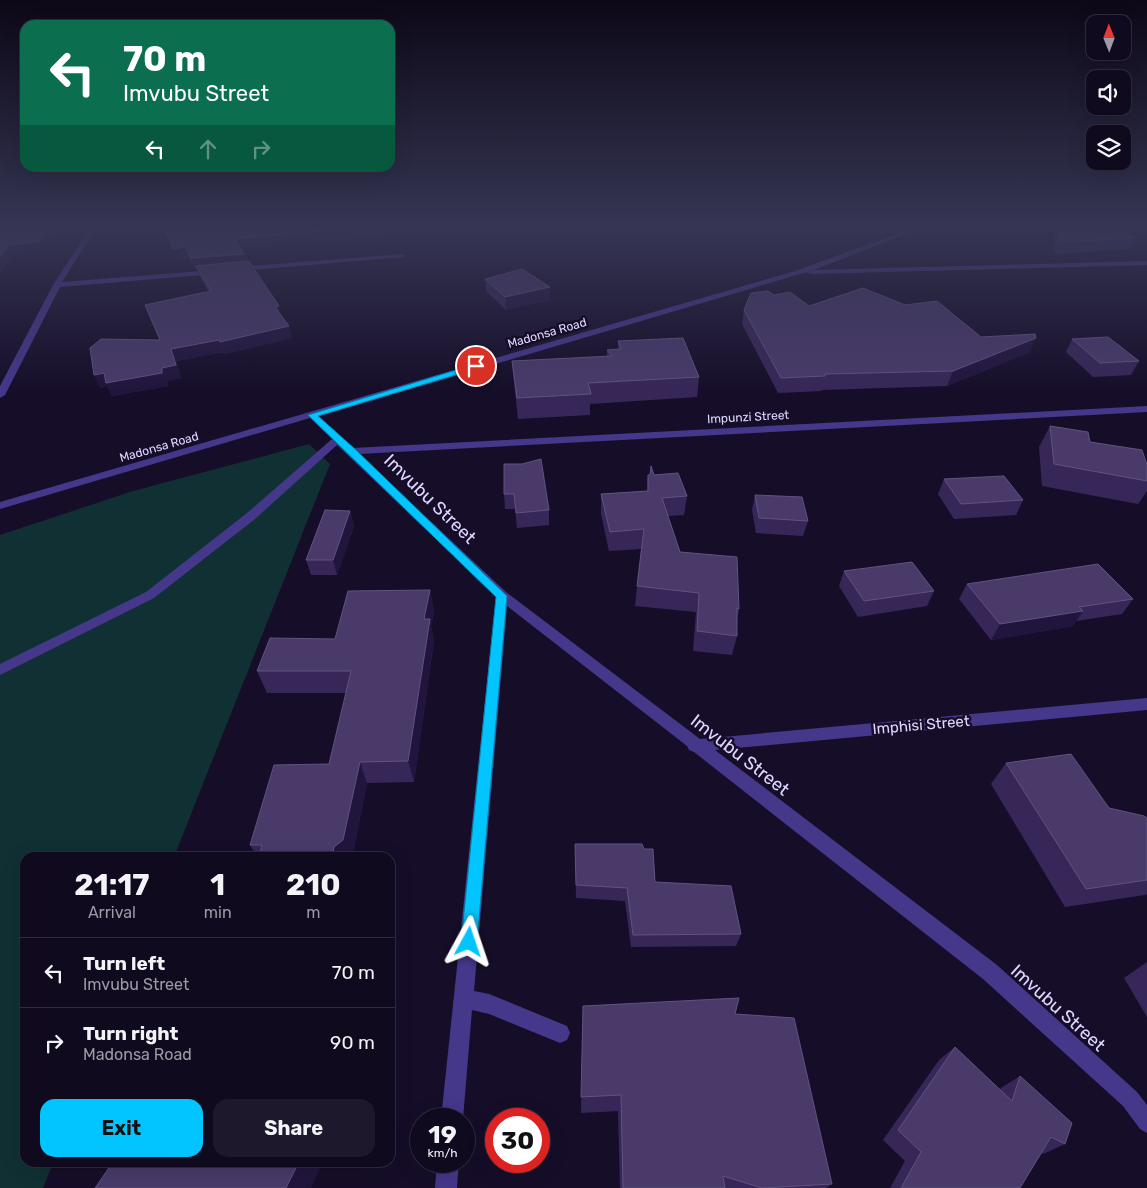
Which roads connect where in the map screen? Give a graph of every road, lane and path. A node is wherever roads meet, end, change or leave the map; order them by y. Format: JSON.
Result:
{"nodes":[{"id":1,"x":60,"y":280,"type":"edge"},
{"id":2,"x":111,"y":280,"type":"edge"},
{"id":3,"x":772,"y":280,"type":"edge"},
{"id":4,"x":57,"y":285,"type":"junction"},
{"id":5,"x":0,"y":395,"type":"edge"},
{"id":6,"x":1147,"y":409,"type":"edge"},
{"id":7,"x":312,"y":415,"type":"junction"},
{"id":8,"x":338,"y":439,"type":"junction"},
{"id":9,"x":351,"y":450,"type":"junction"},
{"id":10,"x":0,"y":506,"type":"edge"},
{"id":11,"x":502,"y":596,"type":"junction"},
{"id":12,"x":0,"y":670,"type":"edge"},
{"id":13,"x":1147,"y":704,"type":"edge"},
{"id":14,"x":694,"y":746,"type":"junction"},
{"id":15,"x":464,"y":1000,"type":"junction"},
{"id":16,"x":560,"y":1033,"type":"dead end"},
{"id":17,"x":453,"y":1108,"type":"edge"},
{"id":18,"x":1147,"y":1122,"type":"edge"},
{"id":19,"x":447,"y":1173,"type":"edge"},
{"id":20,"x":446,"y":1188,"type":"edge"}],
"edges":[{"from":1,"to":4,"type":"street"},
{"from":2,"to":4,"type":"street"},
{"from":3,"to":7,"type":"street","name":"Madonsa Road"},
{"from":4,"to":5,"type":"street"},
{"from":6,"to":9,"type":"street","name":"Impunzi Street"},
{"from":7,"to":8,"type":"street","name":"Imvubu Street"},
{"from":7,"to":10,"type":"street","name":"Madonsa Road"},
{"from":8,"to":9,"type":"street","name":"Imvubu Street"},
{"from":8,"to":12,"type":"street"},
{"from":9,"to":11,"type":"street","name":"Imvubu Street"},
{"from":11,"to":14,"type":"street","name":"Imvubu Street"},
{"from":11,"to":15,"type":"street"},
{"from":13,"to":14,"type":"street","name":"Imphisi Street"},
{"from":14,"to":18,"type":"street","name":"Imvubu Street"},
{"from":15,"to":16,"type":"street"},
{"from":15,"to":17,"type":"street"},
{"from":19,"to":20,"type":"street"}]}
